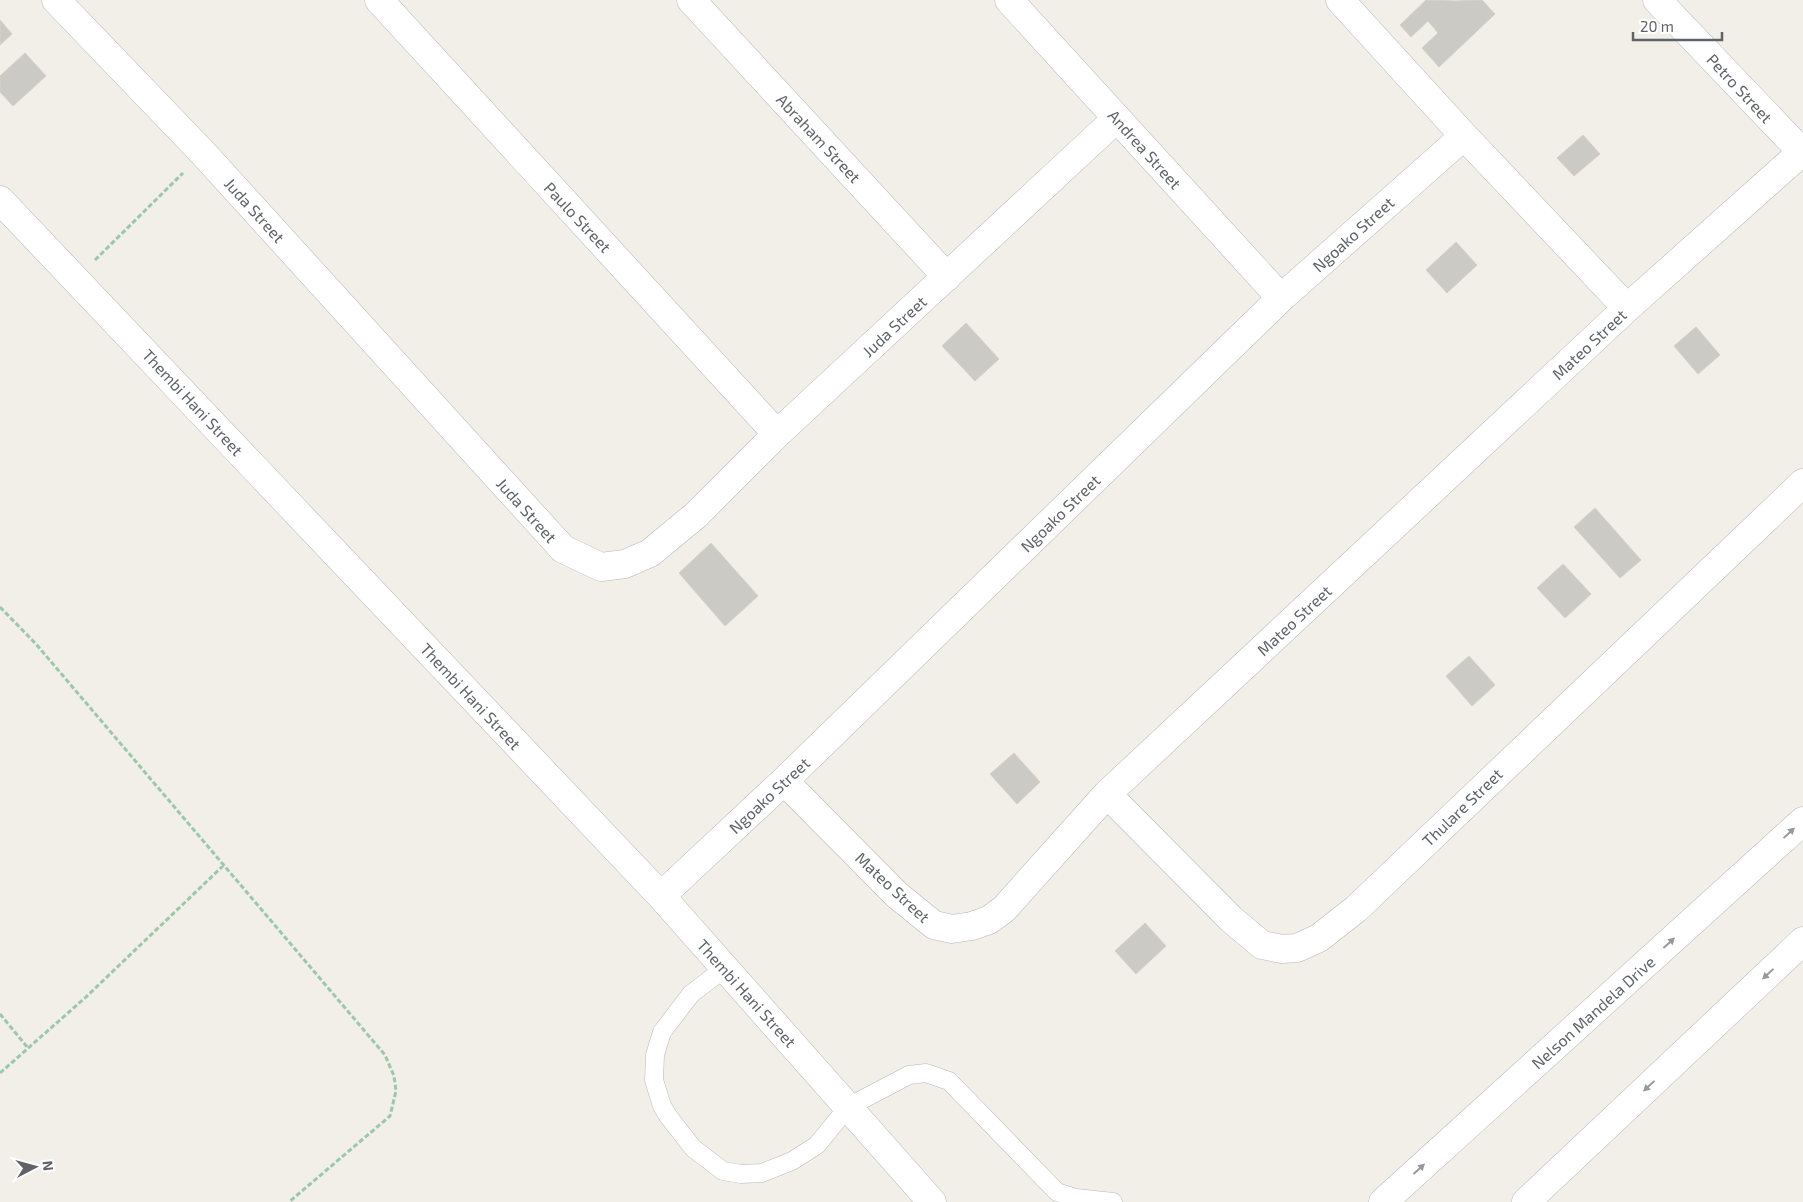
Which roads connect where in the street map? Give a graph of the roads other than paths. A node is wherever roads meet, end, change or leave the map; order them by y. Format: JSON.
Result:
{"nodes":[{"id":1,"x":56,"y":0,"type":"edge"},
{"id":2,"x":379,"y":0,"type":"edge"},
{"id":3,"x":691,"y":0,"type":"edge"},
{"id":4,"x":1009,"y":0,"type":"edge"},
{"id":5,"x":1340,"y":0,"type":"edge"},
{"id":6,"x":1657,"y":0,"type":"edge"},
{"id":7,"x":1116,"y":118,"type":"junction"},
{"id":8,"x":1464,"y":136,"type":"junction"},
{"id":9,"x":1802,"y":152,"type":"edge"},
{"id":10,"x":0,"y":200,"type":"edge"},
{"id":11,"x":947,"y":277,"type":"junction"},
{"id":12,"x":1281,"y":298,"type":"junction"},
{"id":13,"x":1627,"y":308,"type":"junction"},
{"id":14,"x":777,"y":434,"type":"junction"},
{"id":15,"x":1803,"y":483,"type":"edge"},
{"id":16,"x":784,"y":781,"type":"junction"},
{"id":17,"x":1107,"y":794,"type":"junction"},
{"id":18,"x":1803,"y":821,"type":"edge"},
{"id":19,"x":661,"y":896,"type":"junction"},
{"id":20,"x":1803,"y":940,"type":"edge"},
{"id":21,"x":725,"y":968,"type":"junction"},
{"id":22,"x":848,"y":1107,"type":"junction"},
{"id":23,"x":932,"y":1202,"type":"edge"},
{"id":24,"x":1113,"y":1202,"type":"edge"},
{"id":25,"x":1383,"y":1202,"type":"edge"},
{"id":26,"x":1526,"y":1202,"type":"edge"}],
"edges":[{"from":1,"to":14,"type":"street","name":"Juda Street"},
{"from":2,"to":14,"type":"street","name":"Paulo Street"},
{"from":3,"to":11,"type":"street","name":"Abraham Street"},
{"from":4,"to":7,"type":"street","name":"Andrea Street"},
{"from":5,"to":8,"type":"street"},
{"from":6,"to":9,"type":"street","name":"Petro Street"},
{"from":7,"to":11,"type":"street","name":"Juda Street"},
{"from":7,"to":12,"type":"street","name":"Andrea Street"},
{"from":8,"to":12,"type":"street","name":"Ngoako Street"},
{"from":8,"to":13,"type":"street"},
{"from":9,"to":13,"type":"street","name":"Mateo Street"},
{"from":10,"to":19,"type":"street","name":"Thembi Hani Street"},
{"from":11,"to":14,"type":"street","name":"Juda Street"},
{"from":12,"to":16,"type":"street","name":"Ngoako Street"},
{"from":13,"to":17,"type":"street","name":"Mateo Street"},
{"from":15,"to":17,"type":"street","name":"Thulare Street"},
{"from":16,"to":17,"type":"street","name":"Mateo Street"},
{"from":16,"to":19,"type":"street","name":"Ngoako Street"},
{"from":25,"to":18,"type":"street","name":"Nelson Mandela Drive","one_way":true},
{"from":19,"to":21,"type":"street","name":"Thembi Hani Street"},
{"from":20,"to":26,"type":"street","one_way":true},
{"from":21,"to":22,"type":"street","name":"Thembi Hani Street"},
{"from":21,"to":22,"type":"lane"},
{"from":22,"to":23,"type":"street","name":"Thembi Hani Street"},
{"from":22,"to":24,"type":"lane"}]}
